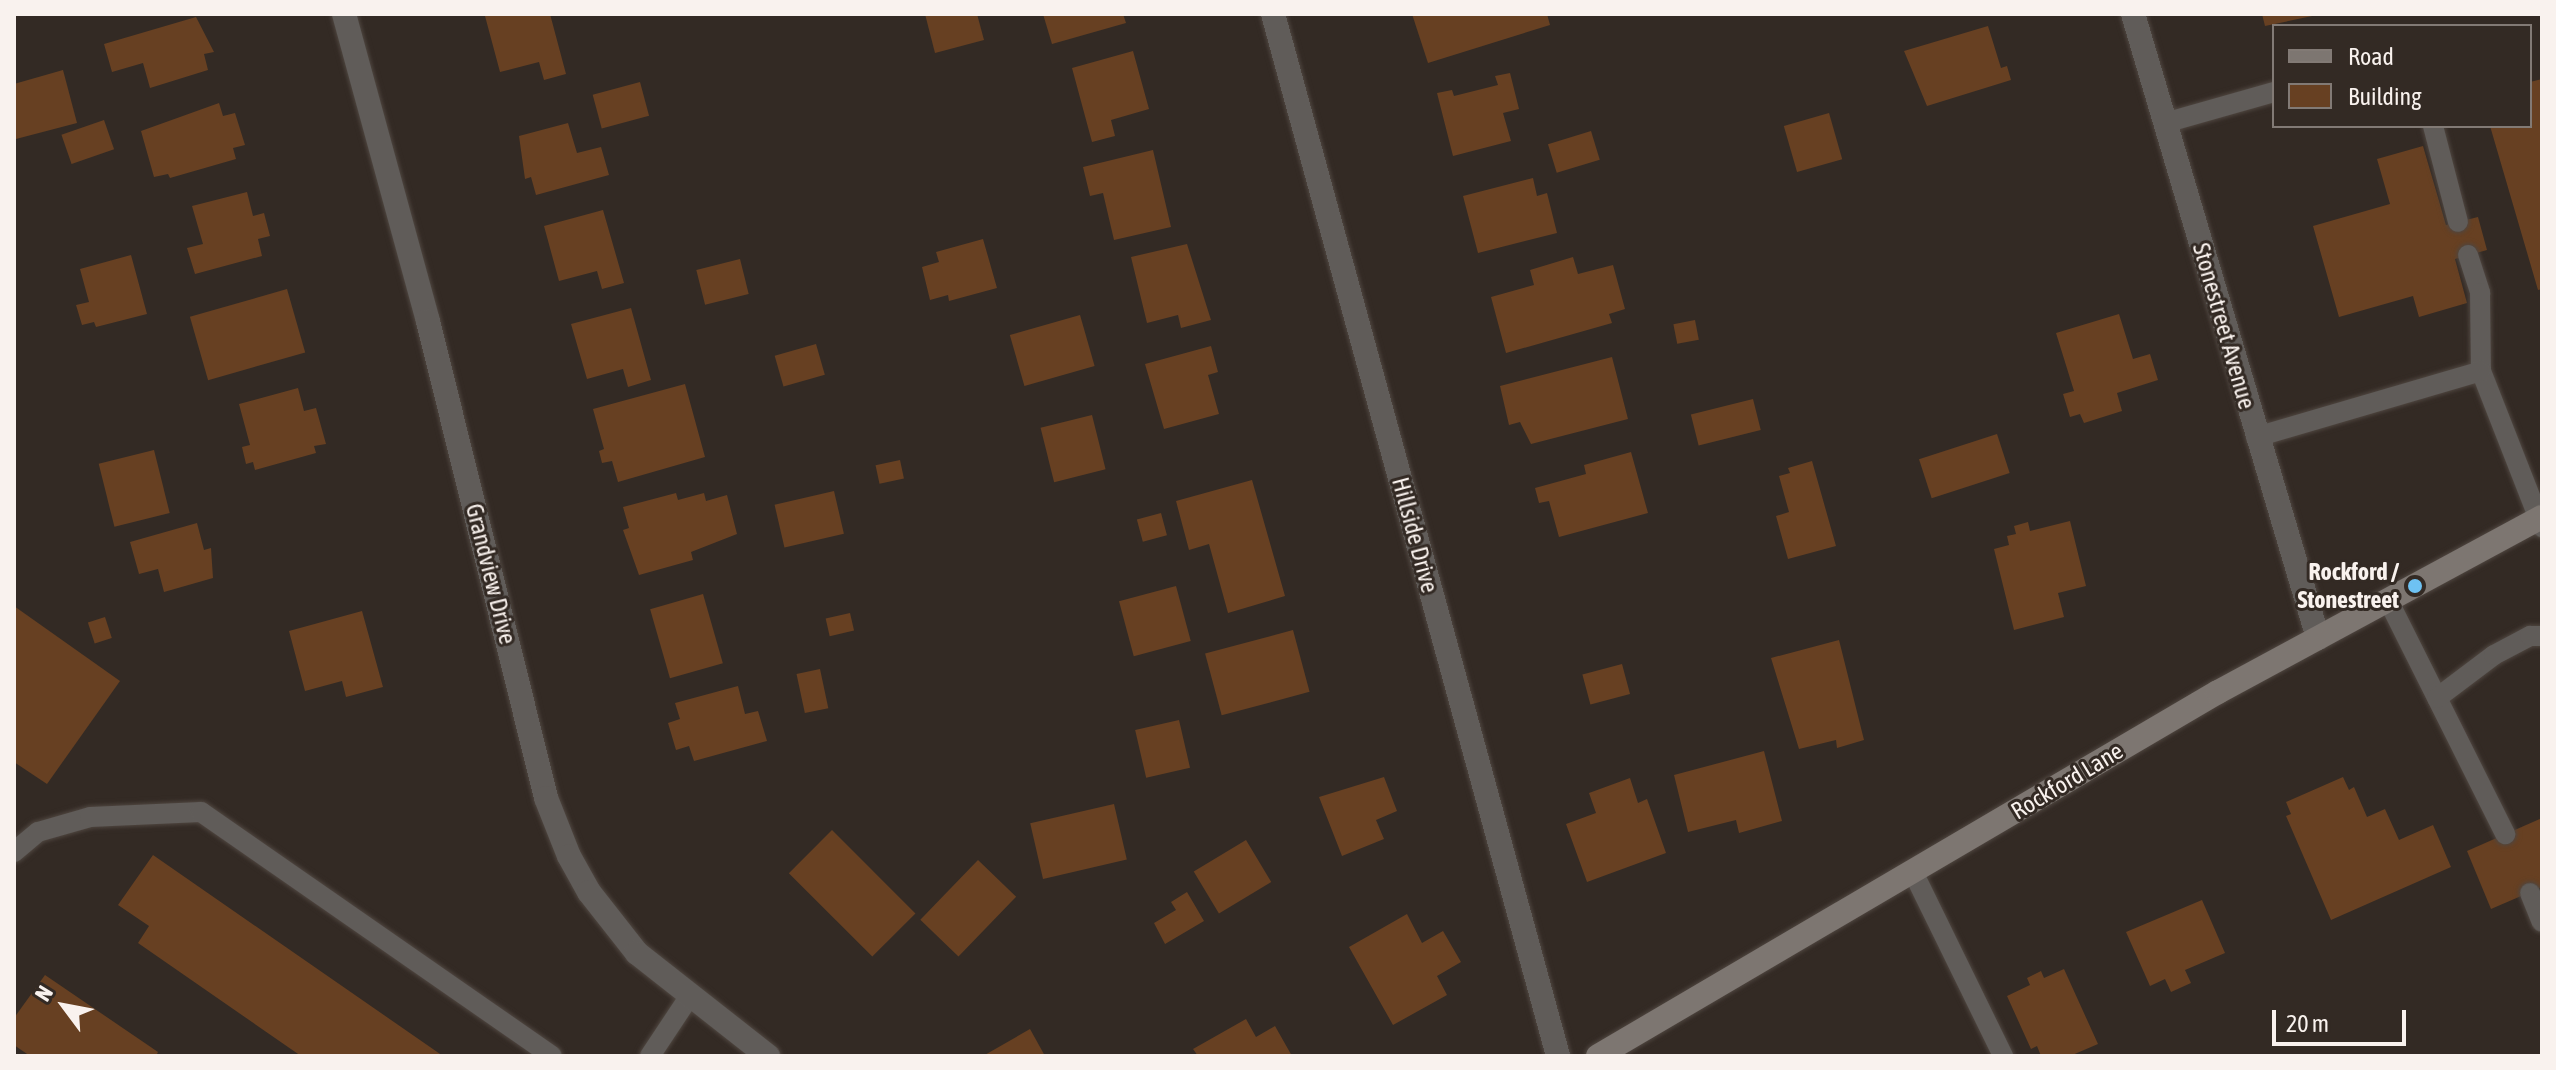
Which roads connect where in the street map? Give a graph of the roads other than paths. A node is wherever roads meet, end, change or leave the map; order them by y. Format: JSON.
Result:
{"nodes":[{"id":1,"x":344,"y":14,"type":"edge"},
{"id":2,"x":1273,"y":14,"type":"edge"},
{"id":3,"x":2133,"y":14,"type":"edge"},
{"id":4,"x":2272,"y":93,"type":"edge"},
{"id":5,"x":2165,"y":123,"type":"junction"},
{"id":6,"x":2434,"y":128,"type":"edge"},
{"id":7,"x":2458,"y":222,"type":"dead end"},
{"id":8,"x":2468,"y":255,"type":"dead end"},
{"id":9,"x":2481,"y":371,"type":"junction"},
{"id":10,"x":2256,"y":437,"type":"junction"},
{"id":11,"x":2541,"y":521,"type":"edge"},
{"id":12,"x":2388,"y":600,"type":"junction"},
{"id":13,"x":2542,"y":636,"type":"edge"},
{"id":14,"x":2318,"y":638,"type":"junction"},
{"id":15,"x":2437,"y":698,"type":"junction"},
{"id":16,"x":2505,"y":834,"type":"dead end"},
{"id":17,"x":14,"y":852,"type":"edge"},
{"id":18,"x":1913,"y":872,"type":"junction"},
{"id":19,"x":2530,"y":893,"type":"dead end"},
{"id":20,"x":2542,"y":922,"type":"edge"},
{"id":21,"x":689,"y":997,"type":"junction"},
{"id":22,"x":552,"y":1056,"type":"edge"},
{"id":23,"x":650,"y":1056,"type":"edge"},
{"id":24,"x":768,"y":1056,"type":"edge"},
{"id":25,"x":1558,"y":1056,"type":"edge"},
{"id":26,"x":1598,"y":1056,"type":"edge"},
{"id":27,"x":2003,"y":1056,"type":"edge"}],
"edges":[{"from":1,"to":21,"type":"street","name":"Grandview Drive"},
{"from":2,"to":25,"type":"street","name":"Hillside Drive"},
{"from":3,"to":5,"type":"street","name":"Stonestreet Avenue"},
{"from":4,"to":5,"type":"lane"},
{"from":5,"to":10,"type":"street","name":"Stonestreet Avenue"},
{"from":6,"to":7,"type":"lane"},
{"from":8,"to":9,"type":"lane"},
{"from":9,"to":10,"type":"lane"},
{"from":9,"to":11,"type":"lane"},
{"from":10,"to":14,"type":"street","name":"Stonestreet Avenue"},
{"from":11,"to":12,"type":"main road","name":"Rockford Lane"},
{"from":12,"to":14,"type":"main road","name":"Rockford Lane"},
{"from":12,"to":15,"type":"lane"},
{"from":13,"to":15,"type":"lane"},
{"from":14,"to":18,"type":"main road","name":"Rockford Lane"},
{"from":15,"to":16,"type":"lane"},
{"from":17,"to":22,"type":"lane"},
{"from":18,"to":26,"type":"main road","name":"Rockford Lane"},
{"from":18,"to":27,"type":"lane"},
{"from":19,"to":20,"type":"lane"},
{"from":21,"to":23,"type":"lane"},
{"from":21,"to":24,"type":"street","name":"Grandview Drive"}]}
